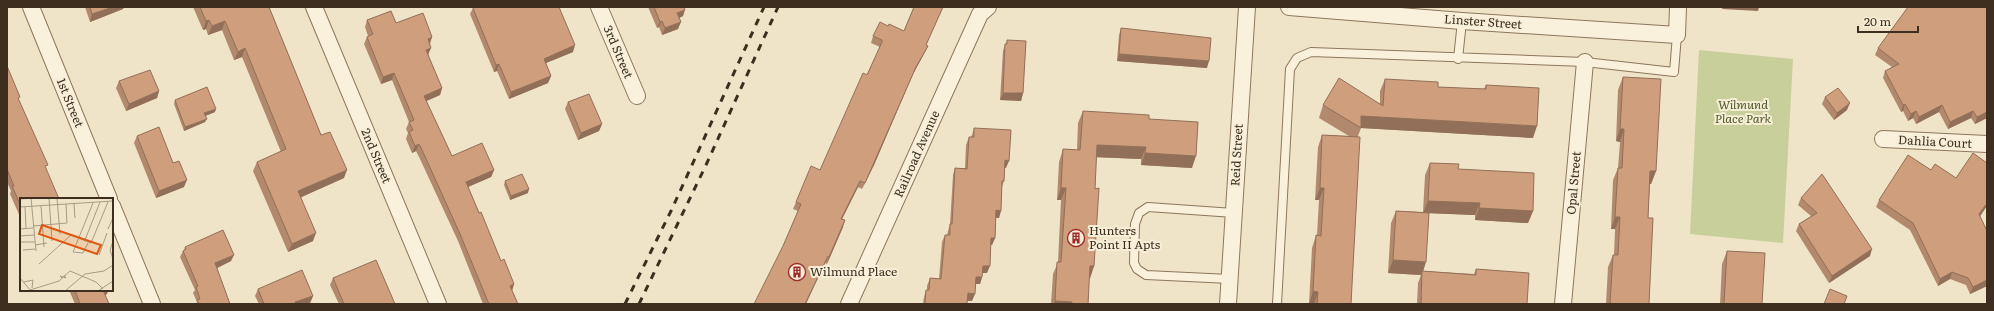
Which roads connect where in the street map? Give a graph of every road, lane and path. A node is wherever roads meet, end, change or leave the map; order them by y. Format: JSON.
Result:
{"nodes":[{"id":1,"x":31,"y":7,"type":"edge"},
{"id":2,"x":314,"y":7,"type":"edge"},
{"id":3,"x":599,"y":7,"type":"edge"},
{"id":4,"x":988,"y":7,"type":"edge"},
{"id":5,"x":1247,"y":7,"type":"edge"},
{"id":6,"x":1289,"y":7,"type":"edge"},
{"id":7,"x":1678,"y":7,"type":"edge"},
{"id":8,"x":1462,"y":14,"type":"edge"},
{"id":9,"x":1677,"y":35,"type":"junction"},
{"id":10,"x":1458,"y":59,"type":"junction"},
{"id":11,"x":1585,"y":62,"type":"junction"},
{"id":12,"x":637,"y":96,"type":"dead end"},
{"id":13,"x":1882,"y":139,"type":"dead end"},
{"id":14,"x":1987,"y":144,"type":"edge"},
{"id":15,"x":109,"y":198,"type":"edge"},
{"id":16,"x":113,"y":208,"type":"edge"},
{"id":17,"x":1234,"y":213,"type":"junction"},
{"id":18,"x":1230,"y":279,"type":"junction"},
{"id":19,"x":152,"y":304,"type":"edge"},
{"id":20,"x":438,"y":304,"type":"edge"},
{"id":21,"x":849,"y":304,"type":"edge"},
{"id":22,"x":1228,"y":304,"type":"edge"},
{"id":23,"x":1277,"y":304,"type":"edge"},
{"id":24,"x":1563,"y":304,"type":"edge"}],
"edges":[{"from":1,"to":15,"type":"street","name":"1st Street"},
{"from":2,"to":20,"type":"street","name":"2nd Street"},
{"from":3,"to":12,"type":"street","name":"3rd Street"},
{"from":4,"to":21,"type":"street","name":"Railroad Avenue"},
{"from":5,"to":17,"type":"street","name":"Reid Street"},
{"from":6,"to":8,"type":"street","name":"Linster Street"},
{"from":7,"to":9,"type":"street"},
{"from":8,"to":9,"type":"street","name":"Linster Street"},
{"from":8,"to":10,"type":"lane"},
{"from":9,"to":11,"type":"lane"},
{"from":10,"to":11,"type":"lane"},
{"from":10,"to":23,"type":"lane"},
{"from":11,"to":24,"type":"street","name":"Opal Street"},
{"from":13,"to":14,"type":"street","name":"Dahlia Court"},
{"from":16,"to":19,"type":"street"},
{"from":17,"to":18,"type":"street","name":"Reid Street"},
{"from":17,"to":18,"type":"lane"},
{"from":18,"to":22,"type":"street","name":"Reid Street"}]}
